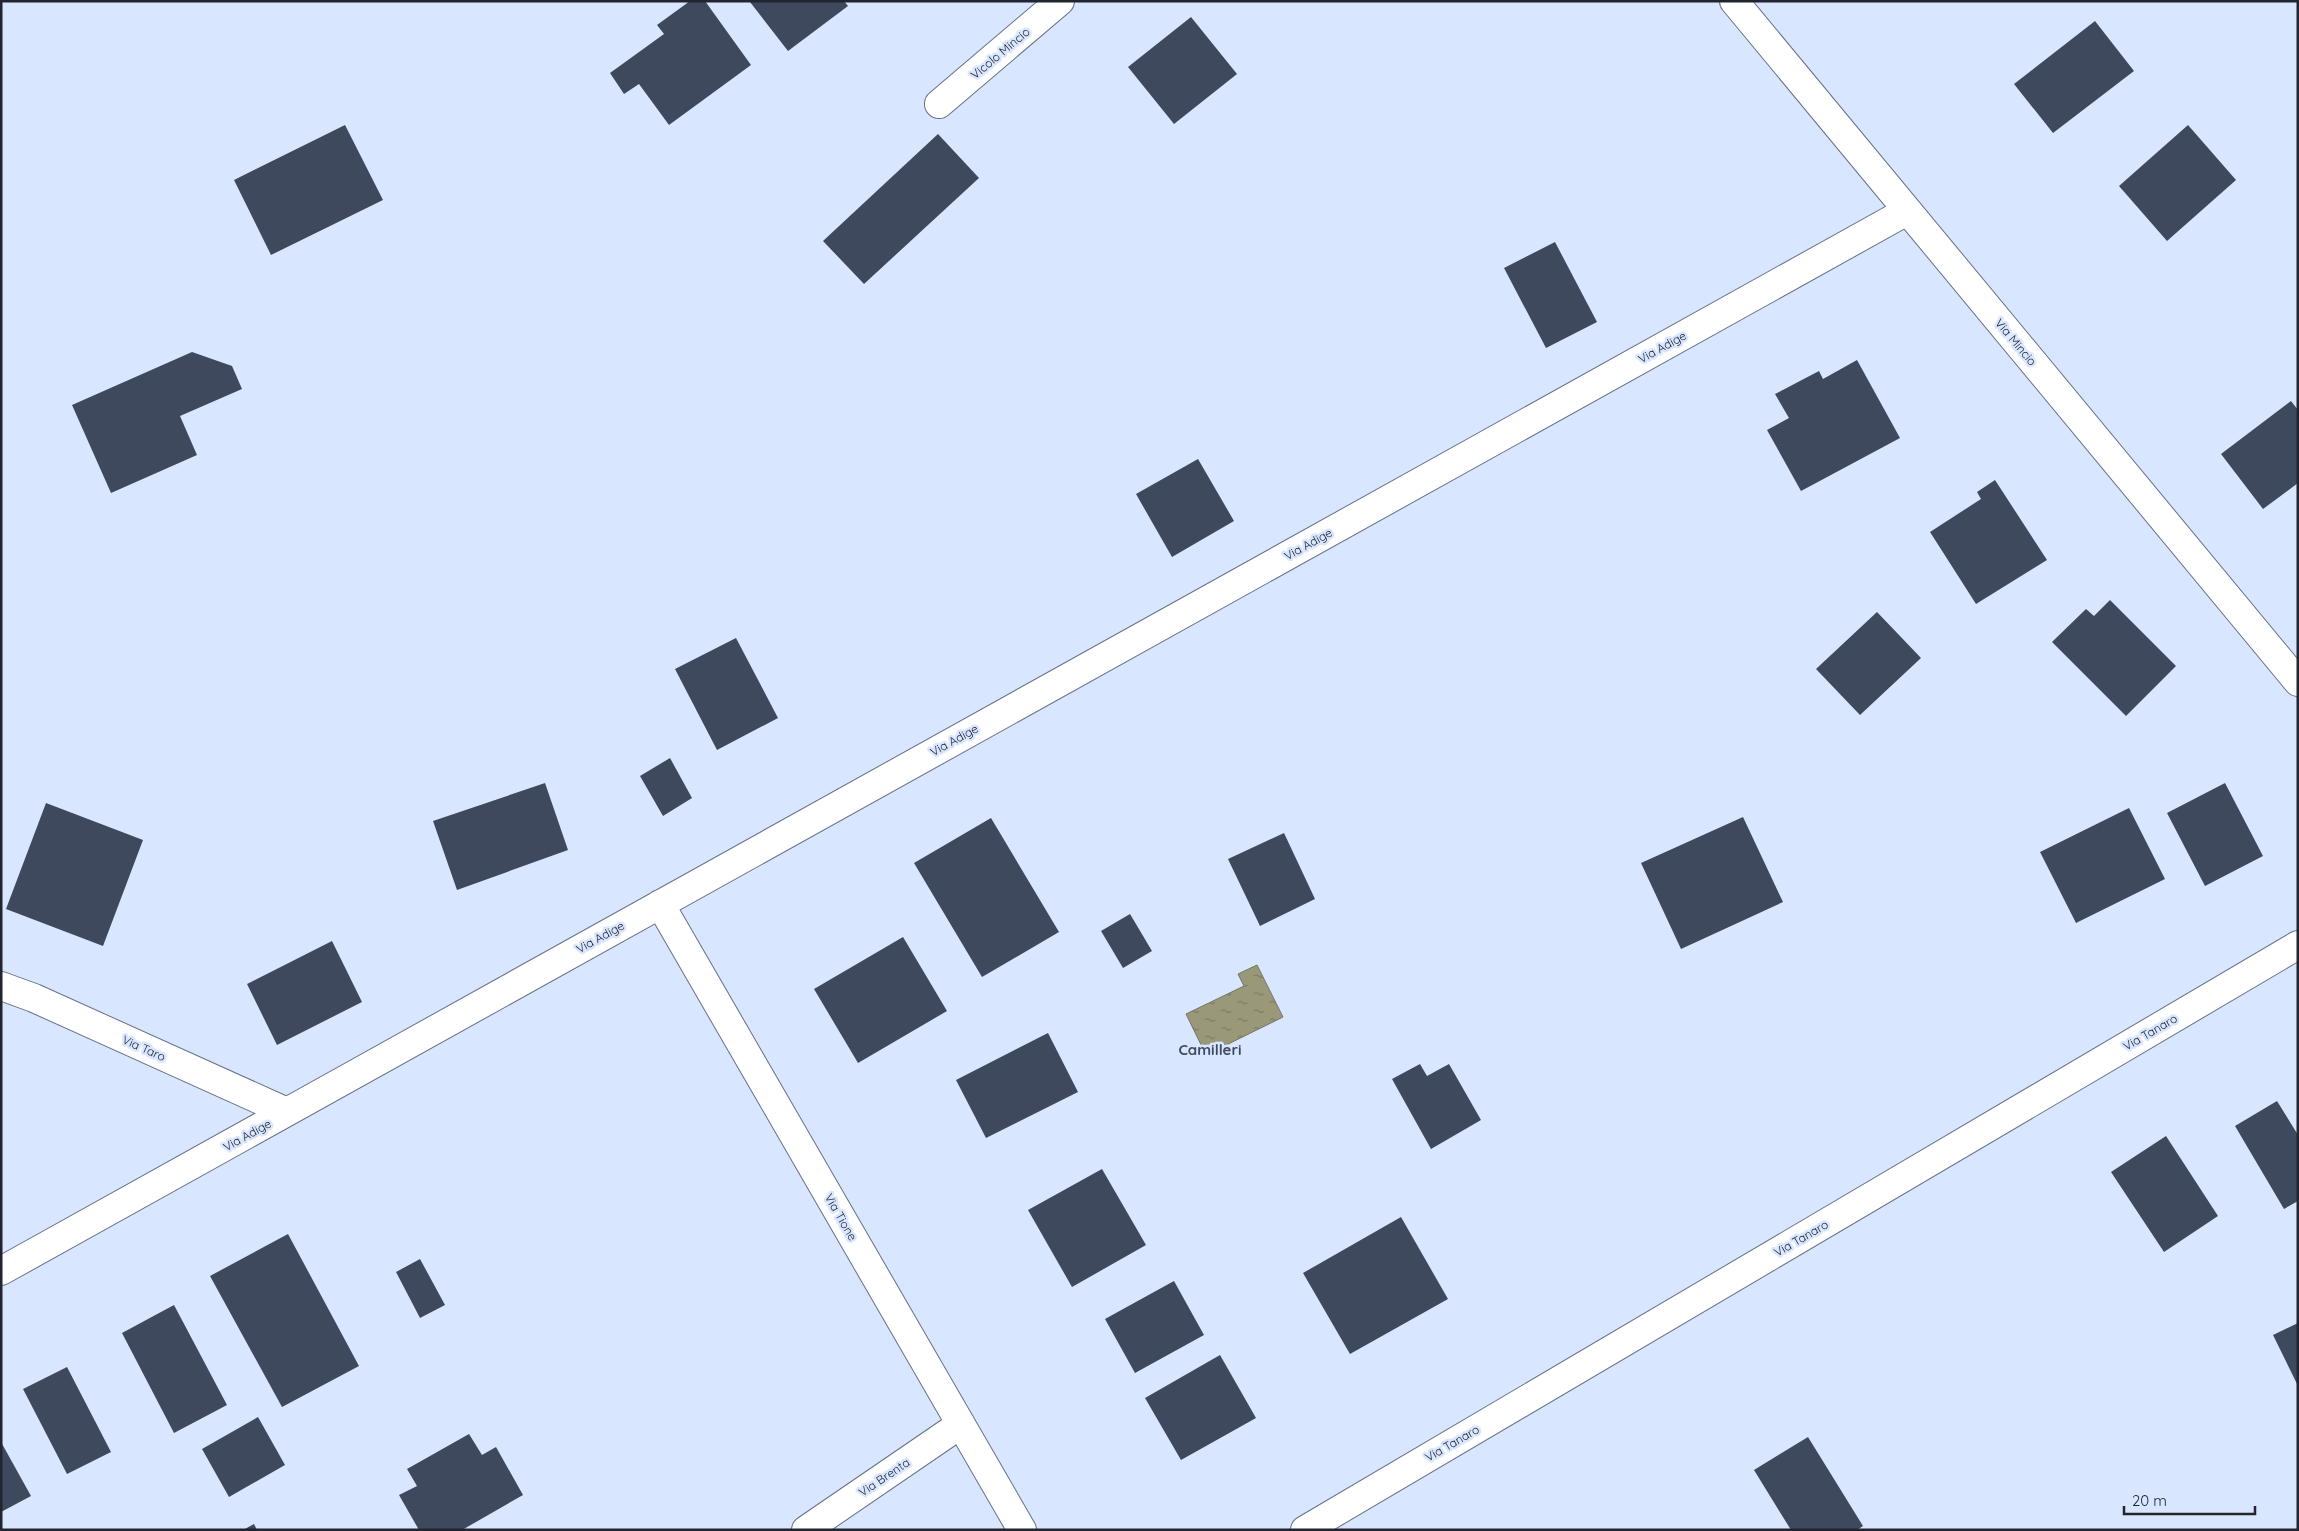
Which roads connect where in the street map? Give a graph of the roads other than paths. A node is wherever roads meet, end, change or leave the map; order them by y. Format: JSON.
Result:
{"nodes":[{"id":1,"x":1060,"y":1,"type":"edge"},
{"id":2,"x":1734,"y":1,"type":"edge"},
{"id":3,"x":939,"y":104,"type":"dead end"},
{"id":4,"x":1907,"y":211,"type":"junction"},
{"id":5,"x":2298,"y":682,"type":"edge"},
{"id":6,"x":660,"y":904,"type":"junction"},
{"id":7,"x":2298,"y":945,"type":"edge"},
{"id":8,"x":1,"y":986,"type":"edge"},
{"id":9,"x":287,"y":1112,"type":"junction"},
{"id":10,"x":1,"y":1271,"type":"edge"},
{"id":11,"x":961,"y":1424,"type":"junction"},
{"id":12,"x":806,"y":1530,"type":"edge"},
{"id":13,"x":1022,"y":1530,"type":"edge"},
{"id":14,"x":1305,"y":1530,"type":"edge"}],
"edges":[{"from":1,"to":3,"type":"street","name":"Vicolo Mincio"},
{"from":2,"to":4,"type":"street","name":"Via Mincio"},
{"from":4,"to":5,"type":"street","name":"Via Mincio"},
{"from":4,"to":6,"type":"street","name":"Via Adige"},
{"from":6,"to":9,"type":"street","name":"Via Adige"},
{"from":6,"to":11,"type":"street","name":"Via Tione"},
{"from":7,"to":14,"type":"street","name":"Via Tanaro"},
{"from":8,"to":9,"type":"street","name":"Via Taro"},
{"from":9,"to":10,"type":"street","name":"Via Adige"},
{"from":11,"to":12,"type":"street","name":"Via Brenta"},
{"from":11,"to":13,"type":"street","name":"Via Tione"}]}
